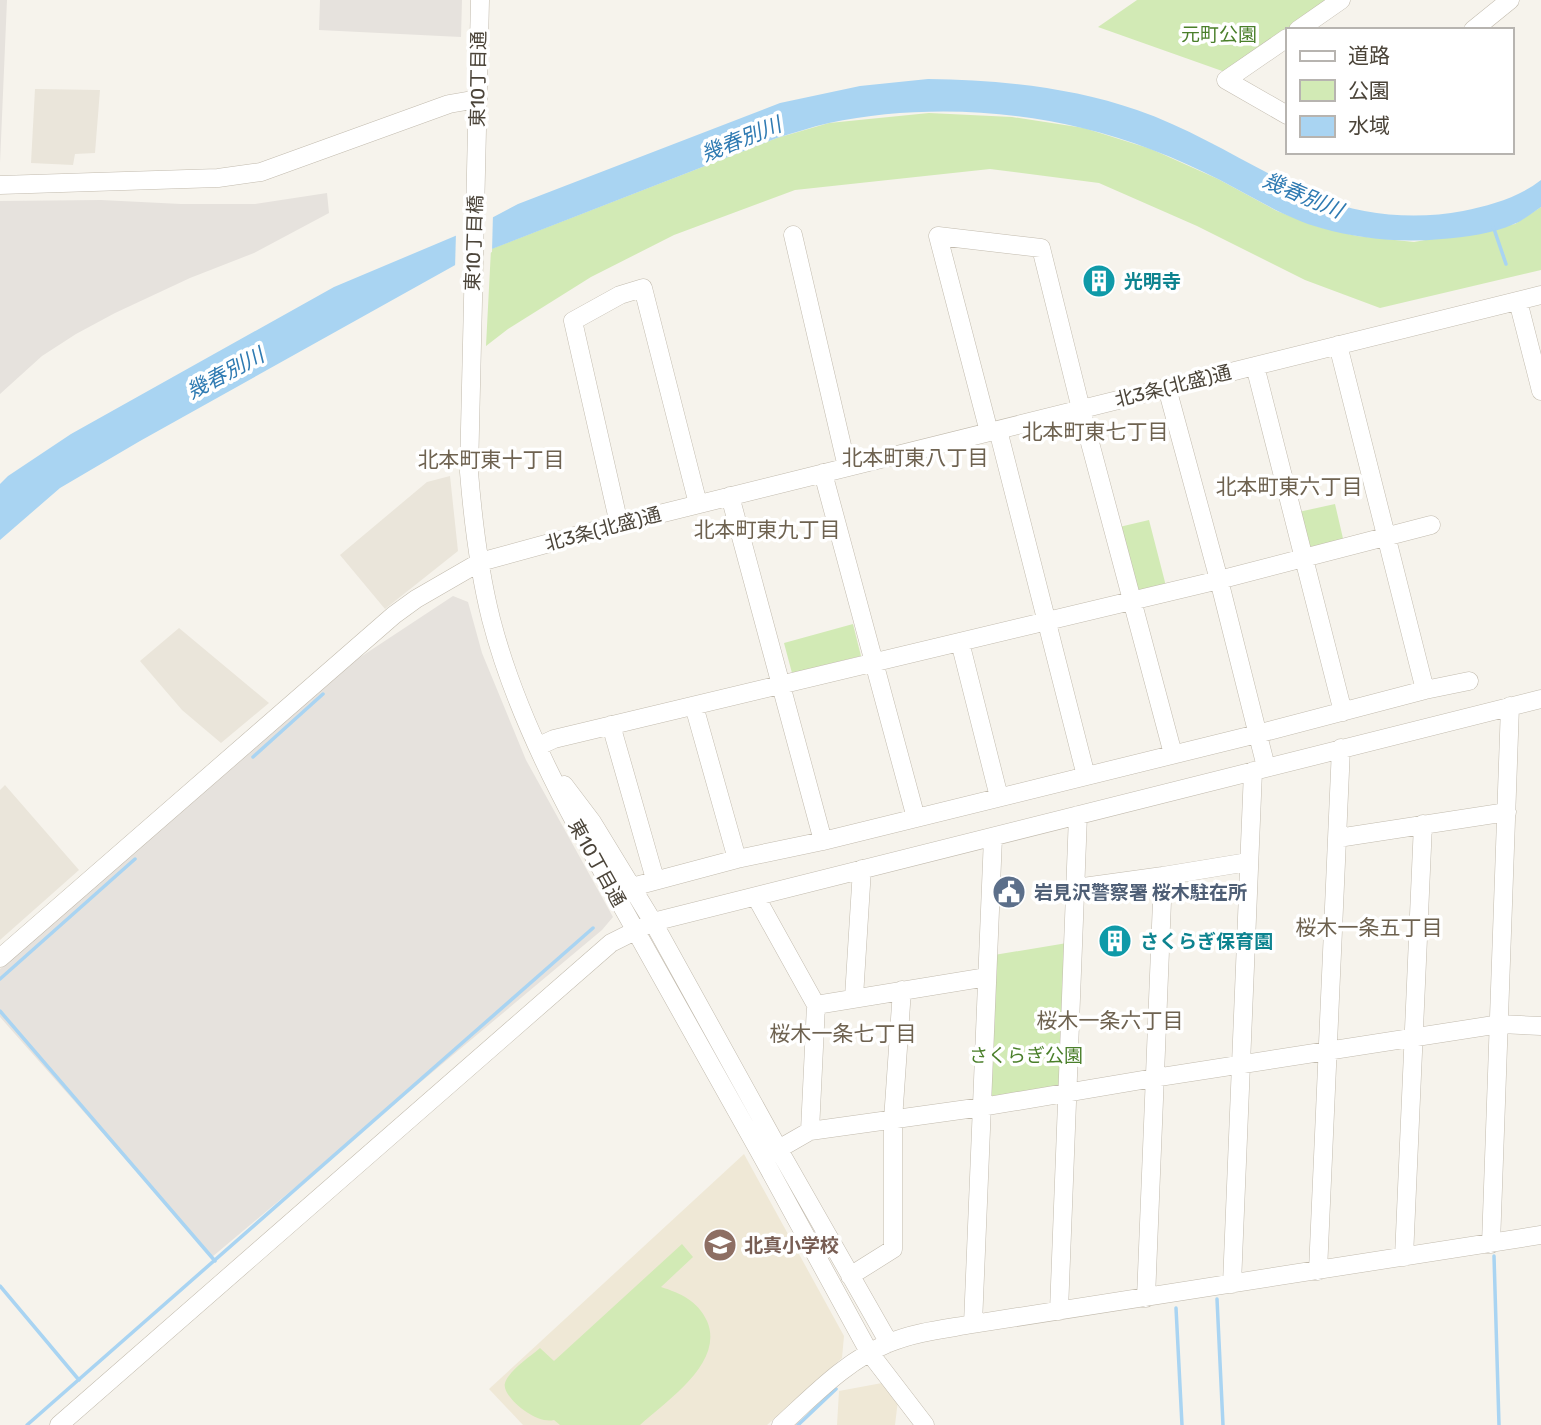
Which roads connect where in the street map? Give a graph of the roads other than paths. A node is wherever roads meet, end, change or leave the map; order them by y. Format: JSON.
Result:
{"nodes":[{"id":1,"x":480,"y":0,"type":"edge"},
{"id":2,"x":1341,"y":0,"type":"edge"},
{"id":3,"x":1510,"y":0,"type":"edge"},
{"id":4,"x":1301,"y":28,"type":"edge"},
{"id":5,"x":1476,"y":28,"type":"edge"},
{"id":6,"x":1286,"y":38,"type":"edge"},
{"id":7,"x":478,"y":99,"type":"junction"},
{"id":8,"x":1286,"y":114,"type":"edge"},
{"id":9,"x":477,"y":157,"type":"joint"},
{"id":10,"x":0,"y":185,"type":"edge"},
{"id":11,"x":793,"y":235,"type":"dead end"},
{"id":12,"x":1541,"y":295,"type":"edge"},
{"id":13,"x":1518,"y":301,"type":"junction"},
{"id":14,"x":472,"y":329,"type":"joint"},
{"id":15,"x":1338,"y":345,"type":"junction"},
{"id":16,"x":1255,"y":366,"type":"junction"},
{"id":17,"x":1167,"y":388,"type":"junction"},
{"id":18,"x":1541,"y":391,"type":"edge"},
{"id":19,"x":1081,"y":409,"type":"junction"},
{"id":20,"x":994,"y":431,"type":"junction"},
{"id":21,"x":847,"y":467,"type":"junction"},
{"id":22,"x":822,"y":473,"type":"junction"},
{"id":23,"x":730,"y":496,"type":"junction"},
{"id":24,"x":698,"y":504,"type":"junction"},
{"id":25,"x":619,"y":524,"type":"junction"},
{"id":26,"x":1431,"y":525,"type":"dead end"},
{"id":27,"x":1387,"y":536,"type":"junction"},
{"id":28,"x":1303,"y":557,"type":"junction"},
{"id":29,"x":480,"y":562,"type":"junction"},
{"id":30,"x":1219,"y":580,"type":"junction"},
{"id":31,"x":1132,"y":601,"type":"junction"},
{"id":32,"x":1047,"y":621,"type":"junction"},
{"id":33,"x":960,"y":642,"type":"junction"},
{"id":34,"x":875,"y":662,"type":"junction"},
{"id":35,"x":1469,"y":681,"type":"dead end"},
{"id":36,"x":781,"y":684,"type":"junction"},
{"id":37,"x":1425,"y":690,"type":"junction"},
{"id":38,"x":1541,"y":699,"type":"edge"},
{"id":39,"x":694,"y":706,"type":"junction"},
{"id":40,"x":1510,"y":706,"type":"junction"},
{"id":41,"x":1343,"y":712,"type":"junction"},
{"id":42,"x":611,"y":725,"type":"junction"},
{"id":43,"x":1257,"y":734,"type":"junction"},
{"id":44,"x":539,"y":746,"type":"junction"},
{"id":45,"x":1341,"y":748,"type":"junction"},
{"id":46,"x":1173,"y":754,"type":"junction"},
{"id":47,"x":546,"y":763,"type":"junction"},
{"id":48,"x":1259,"y":769,"type":"junction"},
{"id":49,"x":1086,"y":776,"type":"junction"},
{"id":50,"x":999,"y":797,"type":"junction"},
{"id":51,"x":1507,"y":812,"type":"junction"},
{"id":52,"x":1078,"y":815,"type":"junction"},
{"id":53,"x":916,"y":818,"type":"junction"},
{"id":54,"x":1423,"y":824,"type":"junction"},
{"id":55,"x":993,"y":837,"type":"junction"},
{"id":56,"x":1338,"y":838,"type":"junction"},
{"id":57,"x":823,"y":841,"type":"junction"},
{"id":58,"x":737,"y":859,"type":"junction"},
{"id":59,"x":1248,"y":862,"type":"junction"},
{"id":60,"x":862,"y":869,"type":"junction"},
{"id":61,"x":1163,"y":876,"type":"junction"},
{"id":62,"x":655,"y":879,"type":"junction"},
{"id":63,"x":632,"y":887,"type":"junction"},
{"id":64,"x":1076,"y":888,"type":"junction"},
{"id":65,"x":756,"y":897,"type":"junction"},
{"id":66,"x":653,"y":922,"type":"junction"},
{"id":67,"x":635,"y":930,"type":"junction"},
{"id":68,"x":0,"y":958,"type":"edge"},
{"id":69,"x":987,"y":977,"type":"junction"},
{"id":70,"x":902,"y":990,"type":"junction"},
{"id":71,"x":854,"y":998,"type":"junction"},
{"id":72,"x":816,"y":1005,"type":"junction"},
{"id":73,"x":1500,"y":1024,"type":"junction"},
{"id":74,"x":1541,"y":1026,"type":"edge"},
{"id":75,"x":1414,"y":1037,"type":"junction"},
{"id":76,"x":1326,"y":1052,"type":"junction"},
{"id":77,"x":1240,"y":1065,"type":"junction"},
{"id":78,"x":1154,"y":1078,"type":"junction"},
{"id":79,"x":1067,"y":1093,"type":"junction"},
{"id":80,"x":982,"y":1107,"type":"junction"},
{"id":81,"x":893,"y":1119,"type":"junction"},
{"id":82,"x":810,"y":1131,"type":"junction"},
{"id":83,"x":771,"y":1154,"type":"junction"},
{"id":84,"x":1541,"y":1236,"type":"edge"},
{"id":85,"x":1491,"y":1244,"type":"junction"},
{"id":86,"x":1404,"y":1257,"type":"junction"},
{"id":87,"x":1318,"y":1271,"type":"junction"},
{"id":88,"x":850,"y":1276,"type":"junction"},
{"id":89,"x":1232,"y":1284,"type":"junction"},
{"id":90,"x":1146,"y":1298,"type":"junction"},
{"id":91,"x":1059,"y":1311,"type":"junction"},
{"id":92,"x":973,"y":1324,"type":"junction"},
{"id":93,"x":889,"y":1343,"type":"junction"},
{"id":94,"x":869,"y":1352,"type":"junction"},
{"id":95,"x":59,"y":1425,"type":"edge"},
{"id":96,"x":781,"y":1425,"type":"edge"},
{"id":97,"x":925,"y":1425,"type":"edge"}],
"edges":[{"from":1,"to":7,"type":"street","name":"東10丁目通"},
{"from":2,"to":4,"type":"street"},
{"from":3,"to":5,"type":"street"},
{"from":6,"to":8,"type":"street"},
{"from":7,"to":9,"type":"street","name":"東10丁目通"},
{"from":7,"to":10,"type":"street"},
{"from":9,"to":14,"type":"street","name":"東10丁目橋"},
{"from":11,"to":21,"type":"street"},
{"from":12,"to":13,"type":"street","name":"北3条(北盛)通"},
{"from":13,"to":15,"type":"street","name":"北3条(北盛)通"},
{"from":13,"to":18,"type":"street"},
{"from":14,"to":29,"type":"street","name":"東10丁目通"},
{"from":15,"to":16,"type":"street","name":"北3条(北盛)通"},
{"from":15,"to":27,"type":"street"},
{"from":16,"to":17,"type":"street","name":"北3条(北盛)通"},
{"from":16,"to":28,"type":"street"},
{"from":17,"to":19,"type":"street","name":"北3条(北盛)通"},
{"from":17,"to":30,"type":"street"},
{"from":19,"to":20,"type":"street","name":"北3条(北盛)通"},
{"from":19,"to":20,"type":"street"},
{"from":19,"to":31,"type":"street"},
{"from":20,"to":21,"type":"street","name":"北3条(北盛)通"},
{"from":20,"to":32,"type":"street"},
{"from":21,"to":22,"type":"street","name":"北3条(北盛)通"},
{"from":22,"to":23,"type":"street","name":"北3条(北盛)通"},
{"from":22,"to":34,"type":"street"},
{"from":23,"to":24,"type":"street","name":"北3条(北盛)通"},
{"from":23,"to":36,"type":"street"},
{"from":24,"to":25,"type":"street","name":"北3条(北盛)通"},
{"from":24,"to":25,"type":"street"},
{"from":25,"to":29,"type":"street","name":"北3条(北盛)通"},
{"from":26,"to":27,"type":"street"},
{"from":27,"to":28,"type":"street"},
{"from":27,"to":37,"type":"street"},
{"from":28,"to":30,"type":"street"},
{"from":28,"to":41,"type":"street"},
{"from":29,"to":44,"type":"street","name":"東10丁目通"},
{"from":29,"to":68,"type":"street","name":"北3条(北盛)通"},
{"from":30,"to":31,"type":"street"},
{"from":30,"to":43,"type":"street"},
{"from":31,"to":32,"type":"street"},
{"from":31,"to":46,"type":"street"},
{"from":32,"to":33,"type":"street"},
{"from":32,"to":49,"type":"street"},
{"from":33,"to":34,"type":"street"},
{"from":33,"to":50,"type":"street"},
{"from":34,"to":36,"type":"street"},
{"from":34,"to":53,"type":"street"},
{"from":35,"to":37,"type":"street"},
{"from":36,"to":39,"type":"street"},
{"from":36,"to":57,"type":"street"},
{"from":37,"to":41,"type":"street"},
{"from":38,"to":40,"type":"street"},
{"from":39,"to":42,"type":"street"},
{"from":39,"to":58,"type":"street"},
{"from":40,"to":45,"type":"street"},
{"from":40,"to":51,"type":"street"},
{"from":41,"to":43,"type":"street"},
{"from":42,"to":44,"type":"street"},
{"from":42,"to":62,"type":"street"},
{"from":43,"to":46,"type":"street"},
{"from":43,"to":48,"type":"street"},
{"from":44,"to":47,"type":"street","name":"東10丁目通"},
{"from":45,"to":48,"type":"street"},
{"from":45,"to":56,"type":"street"},
{"from":46,"to":49,"type":"street"},
{"from":47,"to":63,"type":"street"},
{"from":47,"to":67,"type":"street","name":"東10丁目通"},
{"from":48,"to":52,"type":"street"},
{"from":48,"to":59,"type":"street"},
{"from":49,"to":50,"type":"street"},
{"from":50,"to":53,"type":"street"},
{"from":51,"to":54,"type":"street"},
{"from":51,"to":73,"type":"street"},
{"from":52,"to":55,"type":"street"},
{"from":52,"to":64,"type":"street"},
{"from":53,"to":57,"type":"street"},
{"from":54,"to":56,"type":"street"},
{"from":54,"to":75,"type":"street"},
{"from":55,"to":60,"type":"street"},
{"from":55,"to":69,"type":"street"},
{"from":56,"to":76,"type":"street"},
{"from":57,"to":58,"type":"street"},
{"from":58,"to":62,"type":"street"},
{"from":59,"to":61,"type":"street"},
{"from":59,"to":77,"type":"street"},
{"from":60,"to":65,"type":"street"},
{"from":60,"to":71,"type":"street"},
{"from":61,"to":64,"type":"street"},
{"from":61,"to":78,"type":"street"},
{"from":62,"to":63,"type":"street"},
{"from":63,"to":66,"type":"street"},
{"from":64,"to":79,"type":"street"},
{"from":65,"to":66,"type":"street"},
{"from":65,"to":72,"type":"street"},
{"from":66,"to":67,"type":"street"},
{"from":66,"to":83,"type":"street"},
{"from":67,"to":83,"type":"street","name":"東10丁目通"},
{"from":67,"to":95,"type":"street"},
{"from":69,"to":70,"type":"street"},
{"from":69,"to":80,"type":"street"},
{"from":70,"to":71,"type":"street"},
{"from":70,"to":81,"type":"street"},
{"from":71,"to":72,"type":"street"},
{"from":72,"to":82,"type":"street"},
{"from":73,"to":74,"type":"street"},
{"from":73,"to":75,"type":"street"},
{"from":73,"to":85,"type":"street"},
{"from":75,"to":76,"type":"street"},
{"from":75,"to":86,"type":"street"},
{"from":76,"to":77,"type":"street"},
{"from":76,"to":87,"type":"street"},
{"from":77,"to":78,"type":"street"},
{"from":77,"to":89,"type":"street"},
{"from":78,"to":79,"type":"street"},
{"from":78,"to":90,"type":"street"},
{"from":79,"to":80,"type":"street"},
{"from":79,"to":91,"type":"street"},
{"from":80,"to":81,"type":"street"},
{"from":80,"to":92,"type":"street"},
{"from":81,"to":82,"type":"street"},
{"from":81,"to":88,"type":"street"},
{"from":82,"to":83,"type":"street"},
{"from":83,"to":88,"type":"street"},
{"from":83,"to":94,"type":"street","name":"東10丁目通"},
{"from":84,"to":85,"type":"street"},
{"from":85,"to":86,"type":"street"},
{"from":86,"to":87,"type":"street"},
{"from":87,"to":89,"type":"street"},
{"from":88,"to":93,"type":"street"},
{"from":89,"to":90,"type":"street"},
{"from":90,"to":91,"type":"street"},
{"from":91,"to":92,"type":"street"},
{"from":92,"to":93,"type":"street"},
{"from":93,"to":94,"type":"street"},
{"from":94,"to":96,"type":"street"},
{"from":94,"to":97,"type":"street","name":"東10丁目通"}]}
